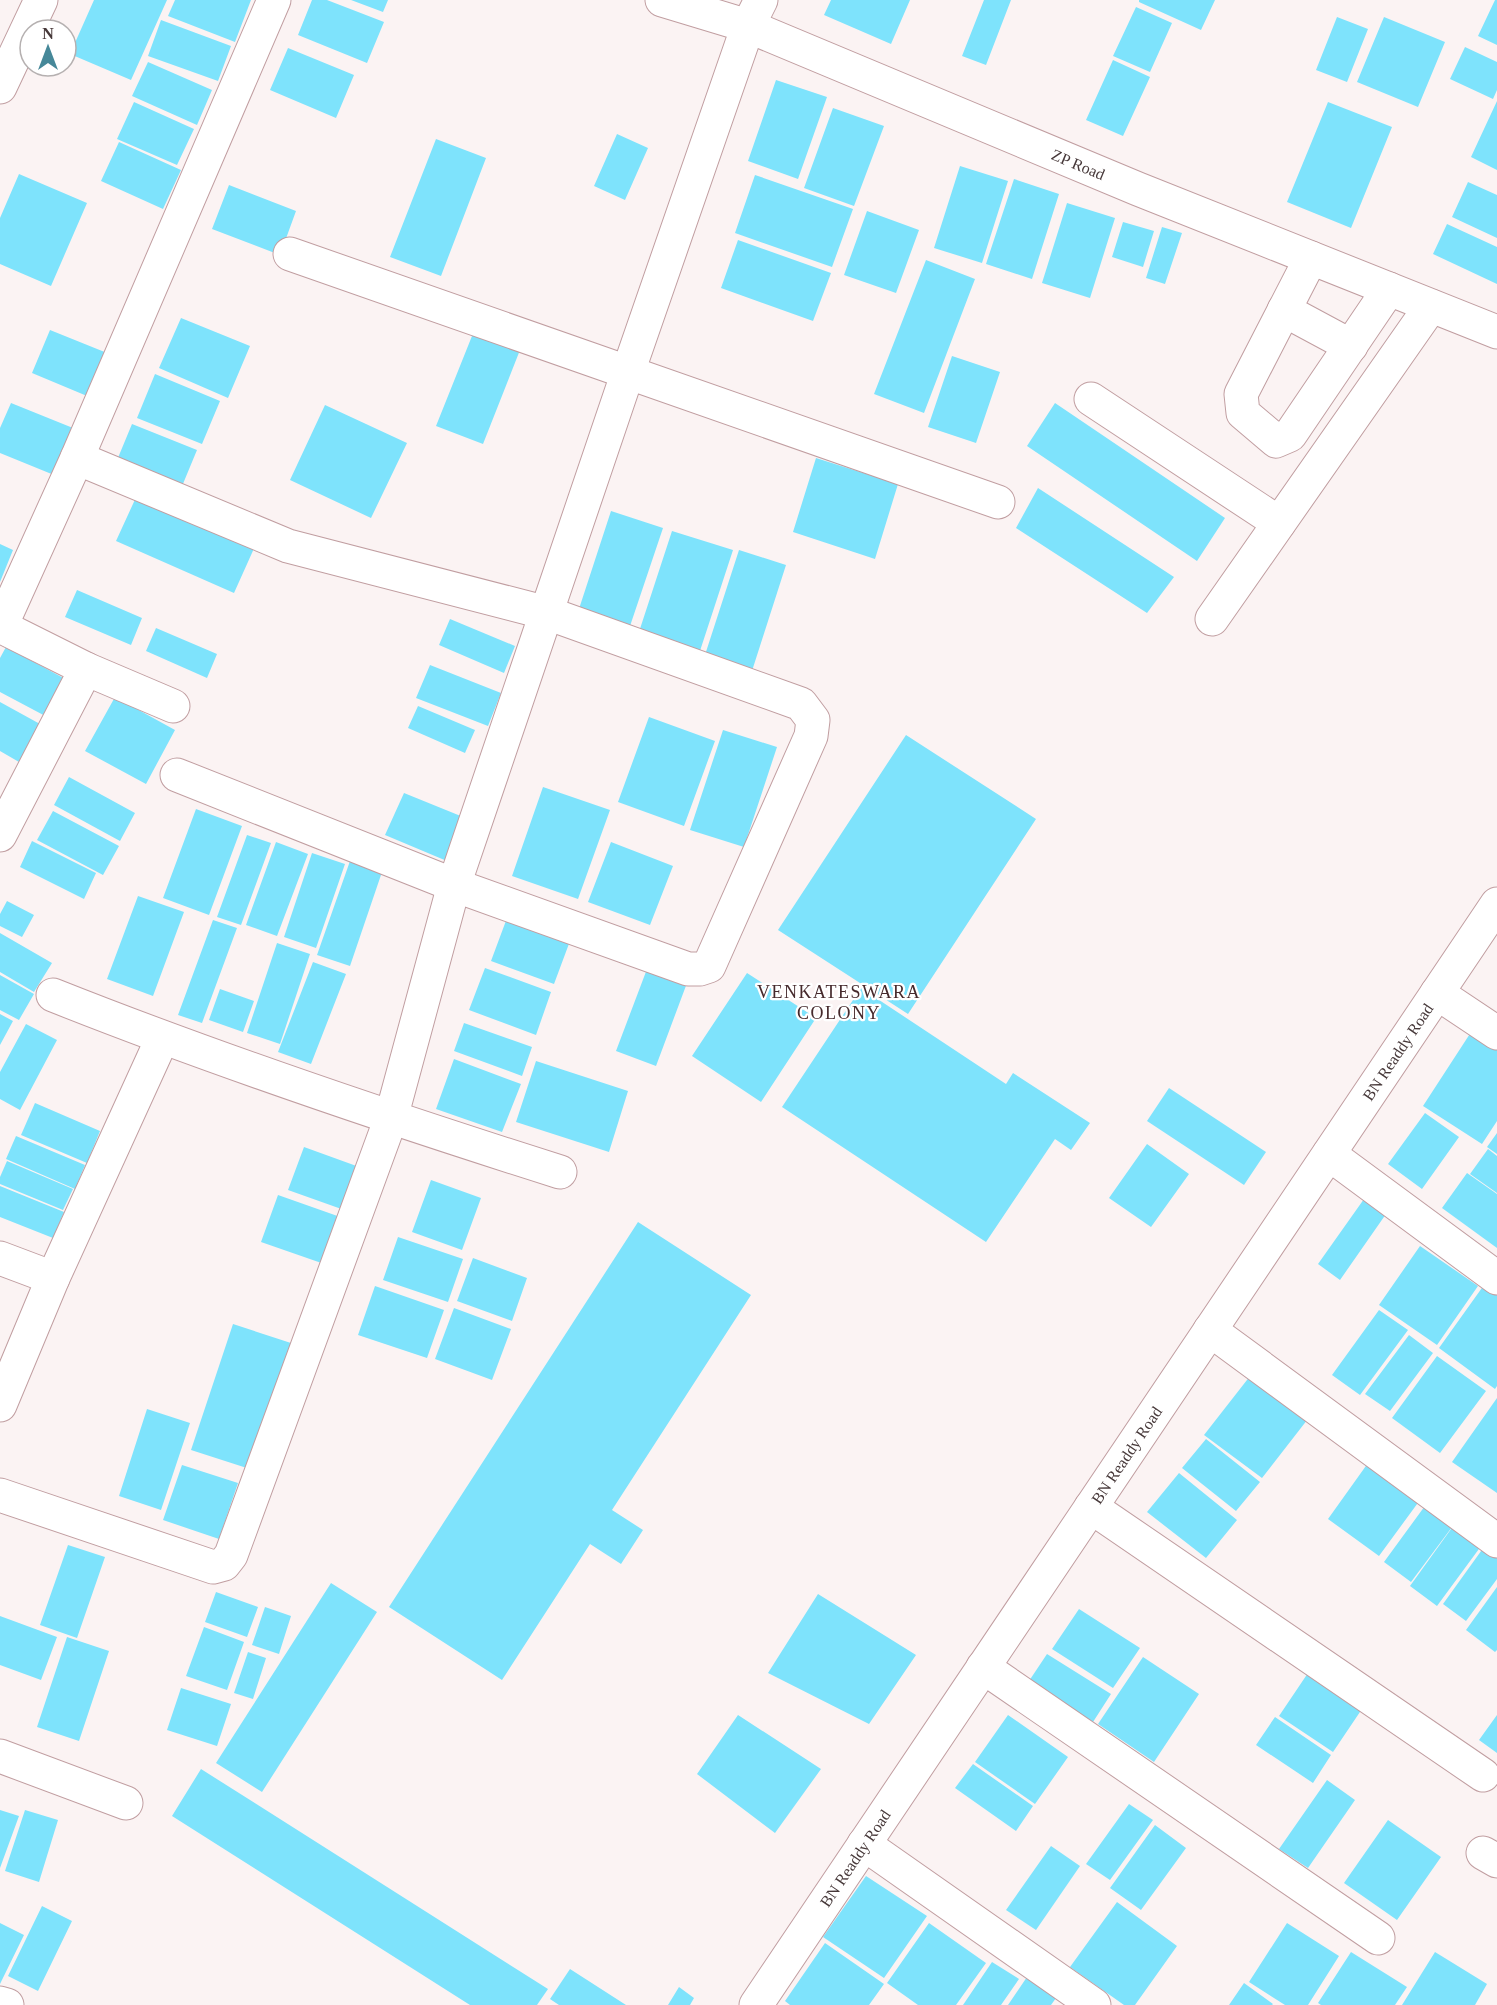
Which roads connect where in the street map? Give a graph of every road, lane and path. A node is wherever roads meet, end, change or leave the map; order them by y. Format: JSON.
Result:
{"nodes":[{"id":1,"x":41,"y":0,"type":"edge"},
{"id":2,"x":274,"y":0,"type":"edge"},
{"id":3,"x":662,"y":0,"type":"edge"},
{"id":4,"x":755,"y":13,"type":"edge"},
{"id":5,"x":0,"y":85,"type":"edge"},
{"id":6,"x":290,"y":254,"type":"dead end"},
{"id":7,"x":1311,"y":258,"type":"junction"},
{"id":8,"x":1389,"y":289,"type":"junction"},
{"id":9,"x":1431,"y":306,"type":"junction"},
{"id":10,"x":1284,"y":310,"type":"junction"},
{"id":11,"x":1497,"y":332,"type":"edge"},
{"id":12,"x":1351,"y":346,"type":"junction"},
{"id":13,"x":628,"y":372,"type":"junction"},
{"id":14,"x":1091,"y":399,"type":"dead end"},
{"id":15,"x":77,"y":458,"type":"junction"},
{"id":16,"x":998,"y":502,"type":"dead end"},
{"id":17,"x":1279,"y":523,"type":"junction"},
{"id":18,"x":547,"y":613,"type":"junction"},
{"id":19,"x":1212,"y":619,"type":"dead end"},
{"id":20,"x":1,"y":626,"type":"edge"},
{"id":21,"x":86,"y":669,"type":"junction"},
{"id":22,"x":173,"y":706,"type":"dead end"},
{"id":23,"x":177,"y":775,"type":"dead end"},
{"id":24,"x":0,"y":835,"type":"edge"},
{"id":25,"x":454,"y":885,"type":"junction"},
{"id":26,"x":1497,"y":904,"type":"edge"},
{"id":27,"x":1437,"y":993,"type":"junction"},
{"id":28,"x":52,"y":995,"type":"dead end"},
{"id":29,"x":1497,"y":1033,"type":"edge"},
{"id":30,"x":162,"y":1039,"type":"junction"},
{"id":31,"x":391,"y":1118,"type":"junction"},
{"id":32,"x":1329,"y":1154,"type":"junction"},
{"id":33,"x":560,"y":1172,"type":"dead end"},
{"id":34,"x":0,"y":1258,"type":"edge"},
{"id":35,"x":52,"y":1278,"type":"junction"},
{"id":36,"x":1497,"y":1278,"type":"edge"},
{"id":37,"x":1210,"y":1330,"type":"junction"},
{"id":38,"x":0,"y":1405,"type":"edge"},
{"id":39,"x":0,"y":1495,"type":"edge"},
{"id":40,"x":1091,"y":1507,"type":"junction"},
{"id":41,"x":1497,"y":1541,"type":"edge"},
{"id":42,"x":983,"y":1667,"type":"junction"},
{"id":43,"x":0,"y":1756,"type":"edge"},
{"id":44,"x":1483,"y":1775,"type":"dead end"},
{"id":45,"x":126,"y":1803,"type":"dead end"},
{"id":46,"x":864,"y":1844,"type":"junction"},
{"id":47,"x":1378,"y":1938,"type":"dead end"},
{"id":48,"x":0,"y":2002,"type":"edge"},
{"id":49,"x":760,"y":2004,"type":"edge"},
{"id":50,"x":7,"y":2005,"type":"edge"},
{"id":51,"x":1094,"y":2005,"type":"edge"}],
"edges":[{"from":1,"to":5,"type":"street"},
{"from":2,"to":15,"type":"street"},
{"from":3,"to":4,"type":"street","name":"ZP Road"},
{"from":4,"to":7,"type":"street","name":"ZP Road"},
{"from":4,"to":13,"type":"street"},
{"from":6,"to":13,"type":"street"},
{"from":7,"to":8,"type":"street","name":"ZP Road"},
{"from":7,"to":10,"type":"street"},
{"from":8,"to":9,"type":"street","name":"ZP Road"},
{"from":8,"to":12,"type":"street"},
{"from":9,"to":11,"type":"street","name":"ZP Road"},
{"from":9,"to":17,"type":"street"},
{"from":10,"to":12,"type":"street"},
{"from":10,"to":12,"type":"street"},
{"from":13,"to":16,"type":"street"},
{"from":13,"to":18,"type":"street"},
{"from":14,"to":17,"type":"street"},
{"from":15,"to":18,"type":"street"},
{"from":15,"to":20,"type":"street"},
{"from":17,"to":19,"type":"street"},
{"from":18,"to":25,"type":"street"},
{"from":18,"to":25,"type":"street"},
{"from":20,"to":21,"type":"street"},
{"from":21,"to":22,"type":"street"},
{"from":21,"to":24,"type":"street"},
{"from":23,"to":25,"type":"street"},
{"from":25,"to":31,"type":"street"},
{"from":26,"to":27,"type":"street","name":"BN Readdy Road"},
{"from":27,"to":29,"type":"street"},
{"from":27,"to":32,"type":"street","name":"BN Readdy Road"},
{"from":28,"to":30,"type":"street"},
{"from":30,"to":31,"type":"street"},
{"from":30,"to":35,"type":"street"},
{"from":31,"to":33,"type":"street"},
{"from":31,"to":39,"type":"street"},
{"from":32,"to":36,"type":"street"},
{"from":32,"to":37,"type":"street","name":"BN Readdy Road"},
{"from":34,"to":35,"type":"street"},
{"from":35,"to":38,"type":"street"},
{"from":37,"to":40,"type":"street","name":"BN Readdy Road"},
{"from":37,"to":41,"type":"street"},
{"from":40,"to":42,"type":"street","name":"BN Readdy Road"},
{"from":40,"to":44,"type":"street"},
{"from":42,"to":46,"type":"street","name":"BN Readdy Road"},
{"from":42,"to":47,"type":"street"},
{"from":43,"to":45,"type":"street"},
{"from":46,"to":49,"type":"street","name":"BN Readdy Road"},
{"from":46,"to":51,"type":"street"},
{"from":48,"to":50,"type":"street"}]}
